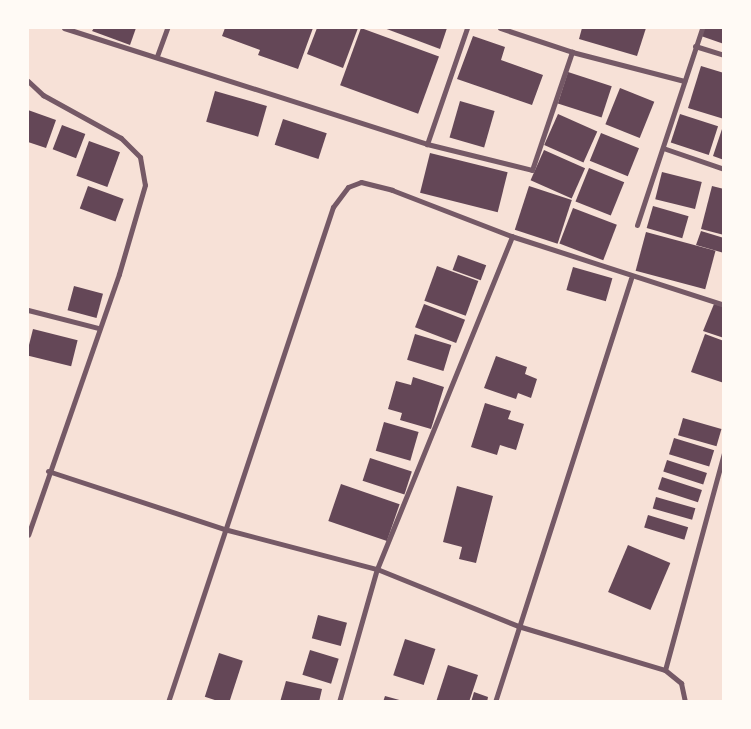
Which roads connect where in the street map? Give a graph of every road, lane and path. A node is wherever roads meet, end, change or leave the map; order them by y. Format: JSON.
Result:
{"nodes":[{"id":1,"x":64,"y":28,"type":"edge"},
{"id":2,"x":167,"y":28,"type":"edge"},
{"id":3,"x":467,"y":28,"type":"edge"},
{"id":4,"x":500,"y":28,"type":"edge"},
{"id":5,"x":702,"y":28,"type":"edge"},
{"id":6,"x":695,"y":46,"type":"junction"},
{"id":7,"x":572,"y":52,"type":"junction"},
{"id":8,"x":724,"y":55,"type":"edge"},
{"id":9,"x":157,"y":56,"type":"junction"},
{"id":10,"x":684,"y":81,"type":"junction"},
{"id":11,"x":28,"y":82,"type":"edge"},
{"id":12,"x":427,"y":144,"type":"junction"},
{"id":13,"x":663,"y":148,"type":"junction"},
{"id":14,"x":724,"y":169,"type":"edge"},
{"id":15,"x":637,"y":225,"type":"dead end"},
{"id":16,"x":512,"y":236,"type":"junction"},
{"id":17,"x":631,"y":278,"type":"junction"},
{"id":18,"x":724,"y":305,"type":"edge"},
{"id":19,"x":28,"y":310,"type":"edge"},
{"id":20,"x":98,"y":328,"type":"junction"},
{"id":21,"x":724,"y":453,"type":"edge"},
{"id":22,"x":48,"y":471,"type":"junction"},
{"id":23,"x":224,"y":529,"type":"junction"},
{"id":24,"x":28,"y":533,"type":"edge"},
{"id":25,"x":377,"y":569,"type":"junction"},
{"id":26,"x":518,"y":626,"type":"junction"},
{"id":27,"x":665,"y":670,"type":"junction"},
{"id":28,"x":168,"y":702,"type":"edge"},
{"id":29,"x":339,"y":702,"type":"edge"},
{"id":30,"x":495,"y":702,"type":"edge"},
{"id":31,"x":685,"y":702,"type":"edge"}],
"edges":[{"from":1,"to":9,"type":"street"},
{"from":2,"to":9,"type":"street"},
{"from":3,"to":12,"type":"street"},
{"from":4,"to":7,"type":"street"},
{"from":5,"to":6,"type":"street"},
{"from":6,"to":8,"type":"street"},
{"from":6,"to":10,"type":"street"},
{"from":7,"to":10,"type":"street"},
{"from":7,"to":12,"type":"street"},
{"from":9,"to":12,"type":"street"},
{"from":10,"to":13,"type":"street"},
{"from":11,"to":20,"type":"street"},
{"from":13,"to":14,"type":"street"},
{"from":13,"to":15,"type":"street"},
{"from":16,"to":17,"type":"street"},
{"from":16,"to":23,"type":"street"},
{"from":16,"to":25,"type":"street"},
{"from":17,"to":18,"type":"street"},
{"from":17,"to":26,"type":"street"},
{"from":19,"to":20,"type":"street"},
{"from":20,"to":22,"type":"street"},
{"from":21,"to":27,"type":"street"},
{"from":22,"to":23,"type":"street"},
{"from":22,"to":24,"type":"street"},
{"from":23,"to":25,"type":"street"},
{"from":23,"to":28,"type":"street"},
{"from":25,"to":26,"type":"street"},
{"from":25,"to":29,"type":"street"},
{"from":26,"to":27,"type":"street"},
{"from":26,"to":30,"type":"street"},
{"from":27,"to":31,"type":"street"}]}
